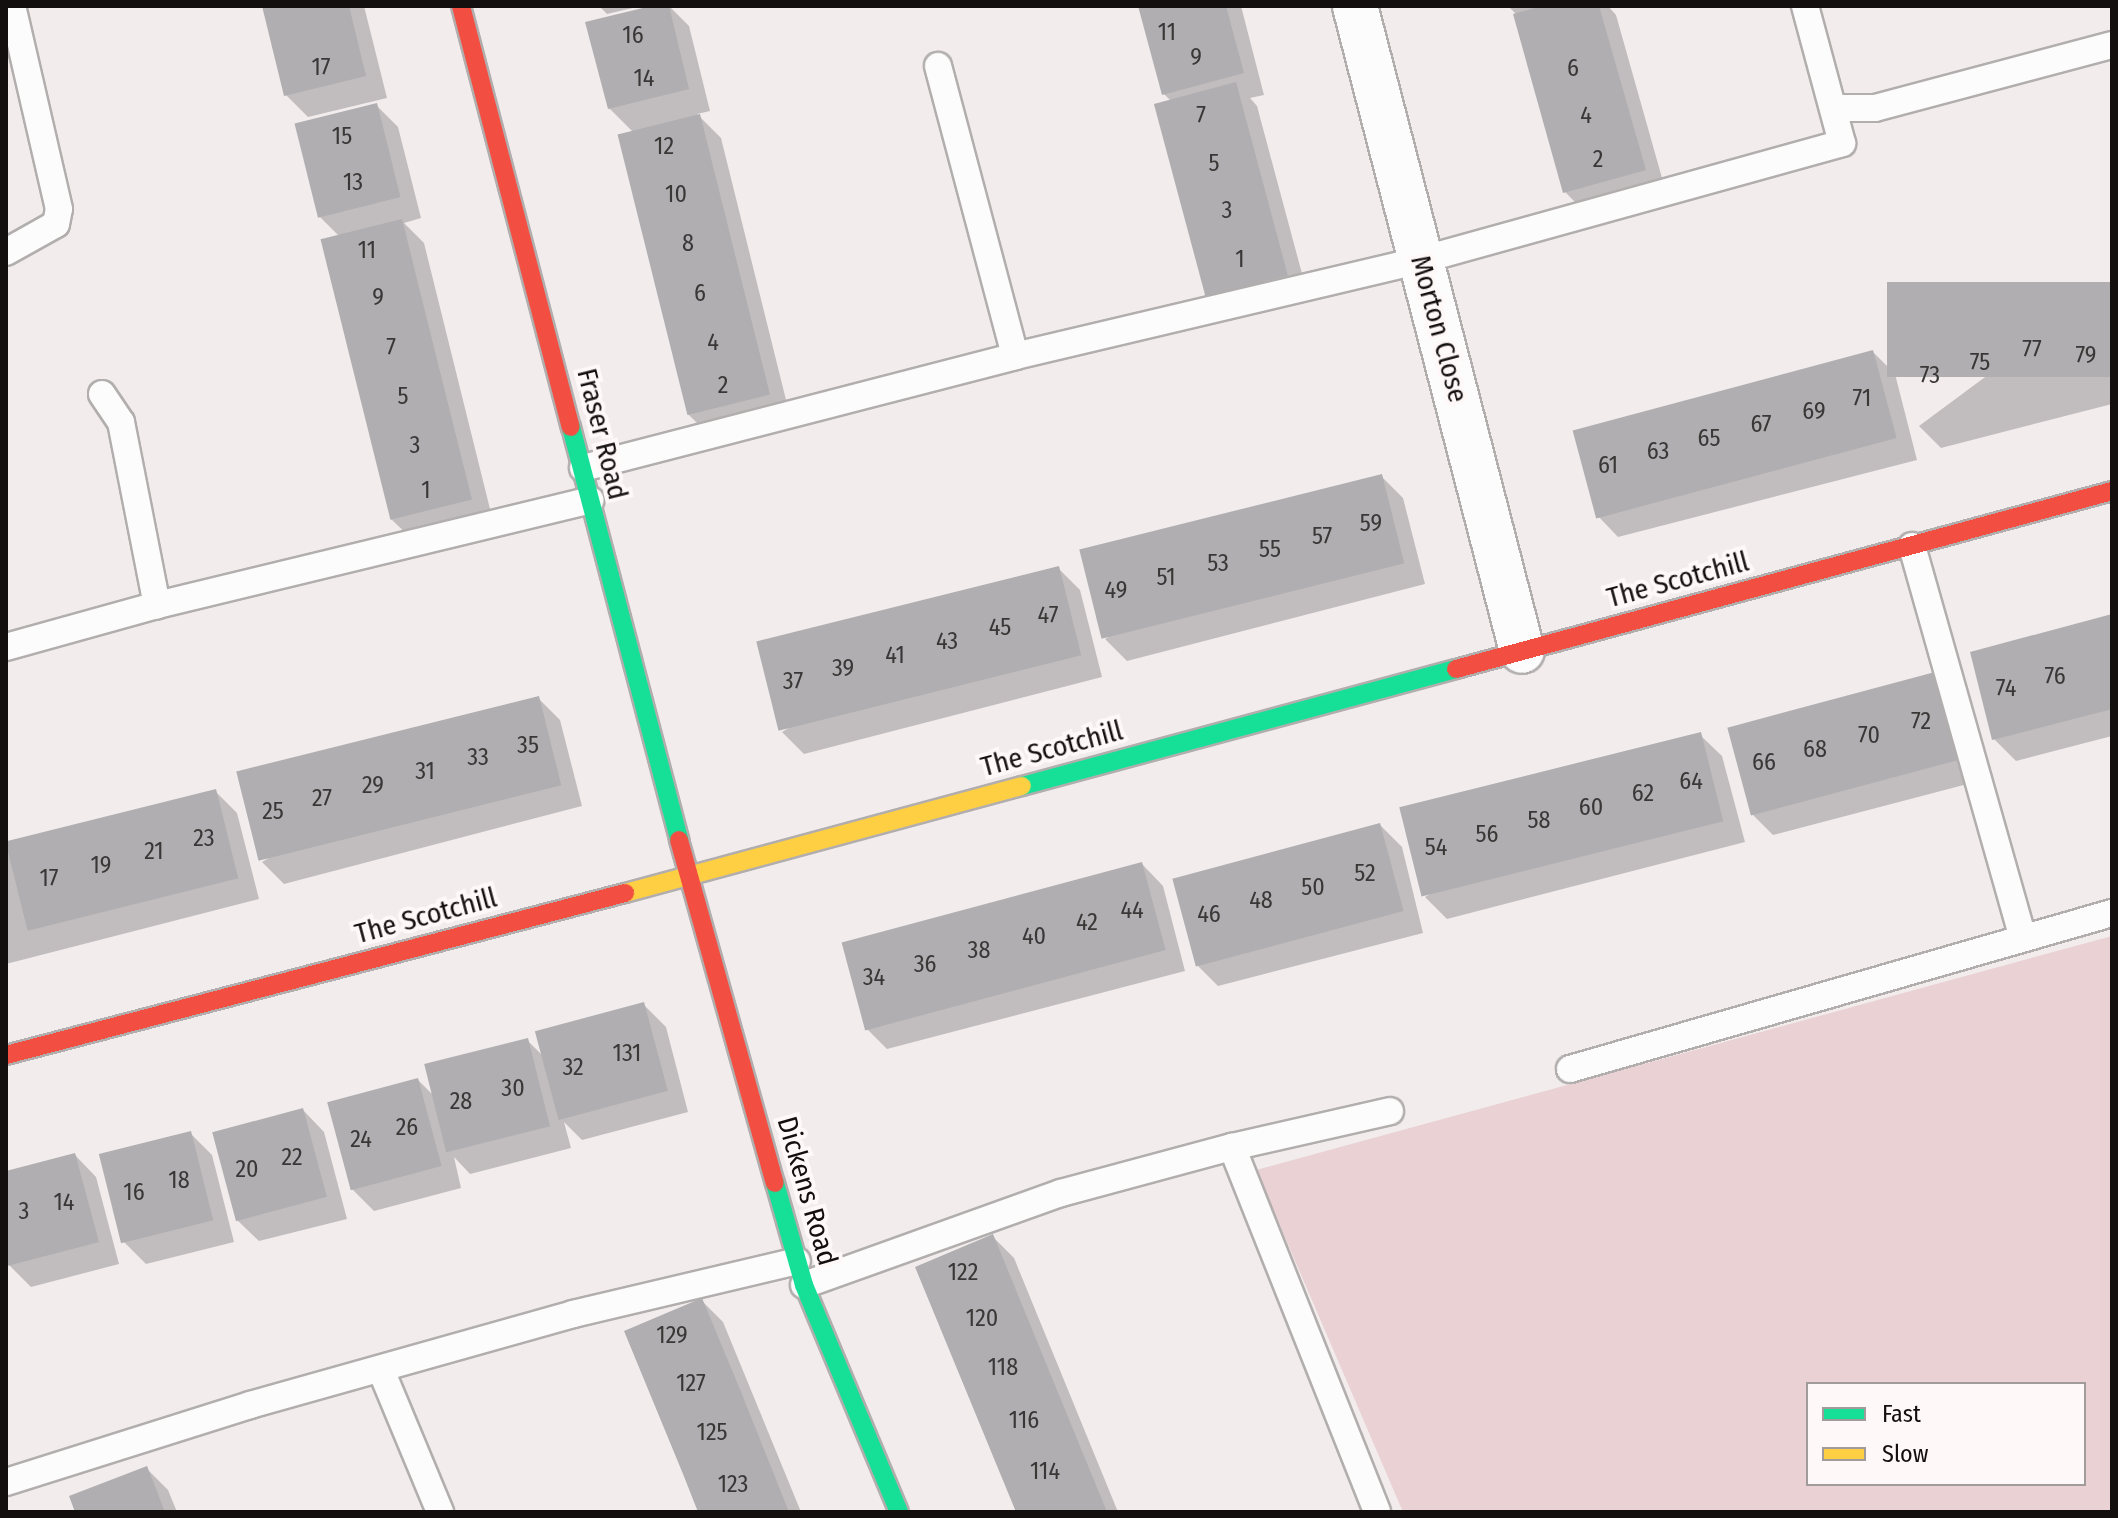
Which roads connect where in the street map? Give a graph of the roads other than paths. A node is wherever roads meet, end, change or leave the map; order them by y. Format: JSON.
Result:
{"nodes":[{"id":1,"x":12,"y":6,"type":"edge"},
{"id":2,"x":461,"y":6,"type":"edge"},
{"id":3,"x":1355,"y":6,"type":"edge"},
{"id":4,"x":1805,"y":6,"type":"edge"},
{"id":5,"x":2112,"y":45,"type":"edge"},
{"id":6,"x":938,"y":66,"type":"dead end"},
{"id":7,"x":1834,"y":108,"type":"junction"},
{"id":8,"x":6,"y":252,"type":"edge"},
{"id":9,"x":1421,"y":260,"type":"junction"},
{"id":10,"x":1015,"y":356,"type":"junction"},
{"id":11,"x":102,"y":394,"type":"dead end"},
{"id":12,"x":583,"y":468,"type":"junction"},
{"id":13,"x":2112,"y":491,"type":"edge"},
{"id":14,"x":590,"y":500,"type":"junction"},
{"id":15,"x":1912,"y":546,"type":"junction"},
{"id":16,"x":157,"y":605,"type":"junction"},
{"id":17,"x":6,"y":647,"type":"edge"},
{"id":18,"x":1522,"y":651,"type":"junction"},
{"id":19,"x":689,"y":876,"type":"junction"},
{"id":20,"x":2112,"y":913,"type":"edge"},
{"id":21,"x":2023,"y":938,"type":"junction"},
{"id":22,"x":6,"y":1055,"type":"edge"},
{"id":23,"x":1570,"y":1069,"type":"dead end"},
{"id":24,"x":1390,"y":1111,"type":"dead end"},
{"id":25,"x":1232,"y":1147,"type":"junction"},
{"id":26,"x":800,"y":1273,"type":"junction"},
{"id":27,"x":381,"y":1370,"type":"junction"},
{"id":28,"x":6,"y":1482,"type":"edge"},
{"id":29,"x":1377,"y":1511,"type":"edge"},
{"id":30,"x":440,"y":1512,"type":"edge"},
{"id":31,"x":899,"y":1512,"type":"edge"}],
"edges":[{"from":1,"to":8,"type":"lane"},
{"from":2,"to":12,"type":"street","name":"Fraser Road"},
{"from":3,"to":9,"type":"street","name":"Morton Close"},
{"from":4,"to":7,"type":"lane"},
{"from":5,"to":7,"type":"lane"},
{"from":6,"to":10,"type":"lane"},
{"from":7,"to":9,"type":"lane"},
{"from":9,"to":10,"type":"lane"},
{"from":9,"to":18,"type":"street","name":"Morton Close"},
{"from":10,"to":12,"type":"lane"},
{"from":11,"to":16,"type":"lane"},
{"from":12,"to":14,"type":"street","name":"Fraser Road"},
{"from":13,"to":15,"type":"street","name":"The Scotchill"},
{"from":14,"to":16,"type":"lane"},
{"from":14,"to":19,"type":"street","name":"Fraser Road"},
{"from":15,"to":18,"type":"street","name":"The Scotchill"},
{"from":15,"to":21,"type":"lane"},
{"from":16,"to":17,"type":"lane"},
{"from":18,"to":19,"type":"street","name":"The Scotchill"},
{"from":19,"to":22,"type":"street","name":"The Scotchill"},
{"from":19,"to":26,"type":"street","name":"Dickens Road"},
{"from":20,"to":21,"type":"lane"},
{"from":21,"to":23,"type":"lane"},
{"from":24,"to":25,"type":"lane"},
{"from":25,"to":26,"type":"lane"},
{"from":25,"to":29,"type":"lane"},
{"from":26,"to":27,"type":"lane"},
{"from":26,"to":31,"type":"street","name":"Dickens Road"},
{"from":27,"to":28,"type":"lane"},
{"from":27,"to":30,"type":"lane"}]}
